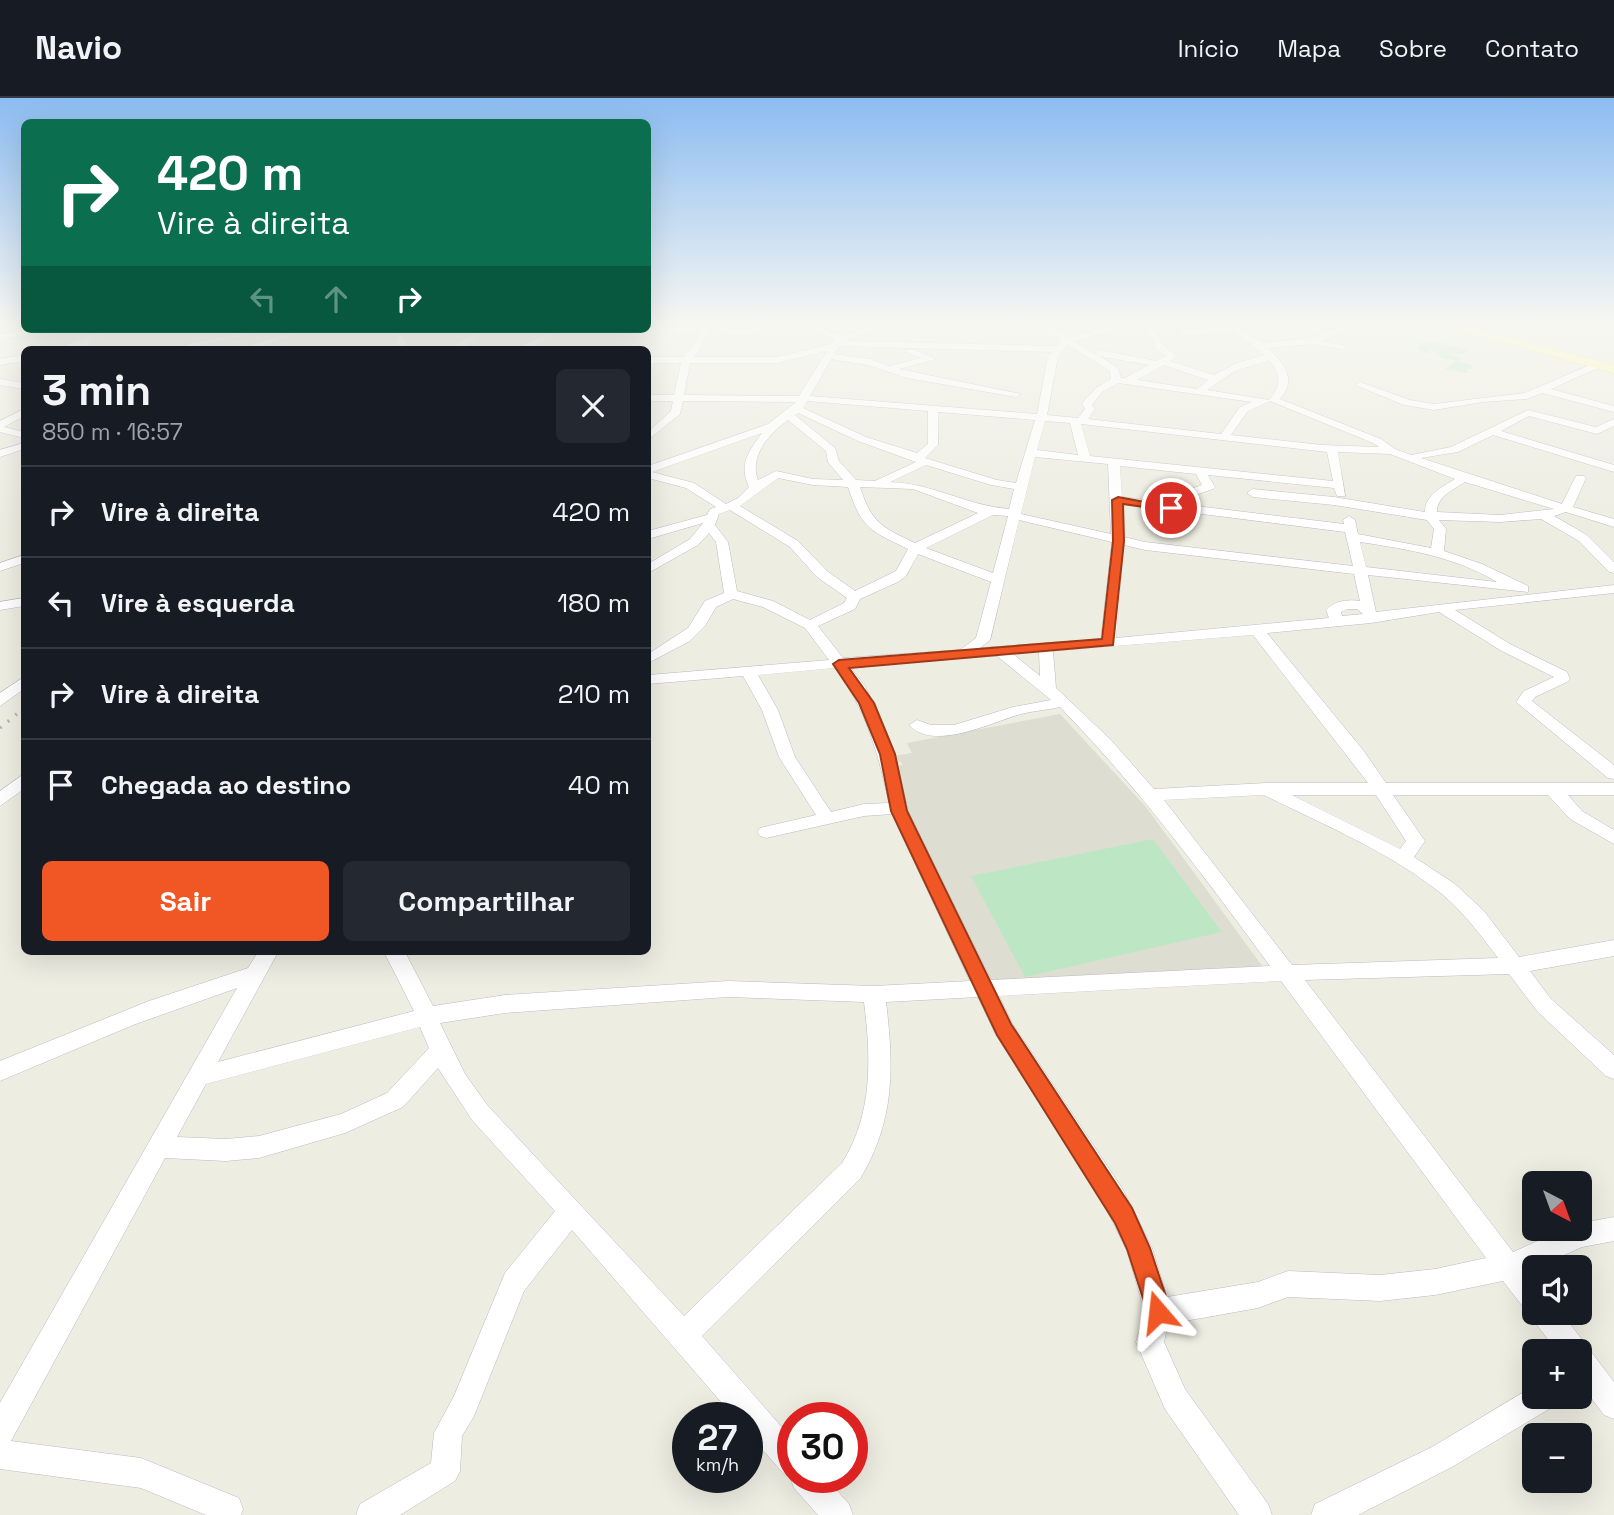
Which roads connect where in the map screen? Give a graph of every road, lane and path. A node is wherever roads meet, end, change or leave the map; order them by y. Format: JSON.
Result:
{"nodes":[{"id":1,"x":681,"y":391,"type":"edge"},
{"id":2,"x":807,"y":391,"type":"edge"},
{"id":3,"x":935,"y":391,"type":"edge"},
{"id":4,"x":1002,"y":391,"type":"edge"},
{"id":5,"x":1047,"y":391,"type":"edge"},
{"id":6,"x":1098,"y":391,"type":"edge"},
{"id":7,"x":1186,"y":391,"type":"edge"},
{"id":8,"x":1282,"y":391,"type":"edge"},
{"id":9,"x":1377,"y":391,"type":"edge"},
{"id":10,"x":1540,"y":391,"type":"edge"},
{"id":11,"x":1547,"y":391,"type":"edge"},
{"id":12,"x":1198,"y":393,"type":"joint"},
{"id":13,"x":1016,"y":394,"type":"dead end"},
{"id":14,"x":651,"y":398,"type":"edge"},
{"id":15,"x":680,"y":399,"type":"junction"},
{"id":16,"x":1268,"y":401,"type":"junction"},
{"id":17,"x":798,"y":406,"type":"junction"},
{"id":18,"x":933,"y":409,"type":"junction"},
{"id":19,"x":1614,"y":409,"type":"edge"},
{"id":20,"x":21,"y":414,"type":"edge"},
{"id":21,"x":1041,"y":418,"type":"junction"},
{"id":22,"x":1078,"y":421,"type":"junction"},
{"id":23,"x":1614,"y":422,"type":"edge"},
{"id":24,"x":772,"y":426,"type":"junction"},
{"id":25,"x":0,"y":427,"type":"edge"},
{"id":26,"x":1495,"y":432,"type":"junction"},
{"id":27,"x":1597,"y":432,"type":"junction"},
{"id":28,"x":21,"y":434,"type":"edge"},
{"id":29,"x":651,"y":434,"type":"edge"},
{"id":30,"x":852,"y":435,"type":"junction"},
{"id":31,"x":1225,"y":436,"type":"junction"},
{"id":32,"x":1584,"y":439,"type":"dead end"},
{"id":33,"x":21,"y":447,"type":"edge"},
{"id":34,"x":1332,"y":449,"type":"junction"},
{"id":35,"x":831,"y":450,"type":"junction"},
{"id":36,"x":1391,"y":451,"type":"junction"},
{"id":37,"x":1031,"y":453,"type":"junction"},
{"id":38,"x":0,"y":454,"type":"edge"},
{"id":39,"x":1412,"y":457,"type":"junction"},
{"id":40,"x":921,"y":459,"type":"junction"},
{"id":41,"x":1085,"y":459,"type":"junction"},
{"id":42,"x":1114,"y":463,"type":"junction"},
{"id":43,"x":1614,"y":470,"type":"edge"},
{"id":44,"x":651,"y":472,"type":"edge"},
{"id":45,"x":1201,"y":472,"type":"junction"},
{"id":46,"x":651,"y":474,"type":"edge"},
{"id":47,"x":1464,"y":478,"type":"junction"},
{"id":48,"x":1580,"y":478,"type":"dead end"},
{"id":49,"x":877,"y":483,"type":"junction"},
{"id":50,"x":853,"y":484,"type":"junction"},
{"id":51,"x":1338,"y":485,"type":"junction"},
{"id":52,"x":755,"y":487,"type":"junction"},
{"id":53,"x":1021,"y":487,"type":"junction"},
{"id":54,"x":1253,"y":494,"type":"dead end"},
{"id":55,"x":1286,"y":495,"type":"junction"},
{"id":56,"x":1118,"y":500,"type":"junction"},
{"id":57,"x":1346,"y":503,"type":"junction"},
{"id":58,"x":1152,"y":505,"type":"junction"},
{"id":59,"x":729,"y":508,"type":"junction"},
{"id":60,"x":1566,"y":508,"type":"junction"},
{"id":61,"x":990,"y":512,"type":"junction"},
{"id":62,"x":1015,"y":514,"type":"junction"},
{"id":63,"x":1432,"y":516,"type":"junction"},
{"id":64,"x":1545,"y":516,"type":"junction"},
{"id":65,"x":709,"y":521,"type":"junction"},
{"id":66,"x":1287,"y":523,"type":"junction"},
{"id":67,"x":1614,"y":523,"type":"edge"},
{"id":68,"x":1352,"y":533,"type":"junction"},
{"id":69,"x":651,"y":534,"type":"edge"},
{"id":70,"x":1118,"y":541,"type":"junction"},
{"id":71,"x":915,"y":548,"type":"junction"},
{"id":72,"x":1437,"y":554,"type":"junction"},
{"id":73,"x":21,"y":560,"type":"edge"},
{"id":74,"x":3,"y":564,"type":"edge"},
{"id":75,"x":651,"y":567,"type":"edge"},
{"id":76,"x":1359,"y":569,"type":"junction"},
{"id":77,"x":1614,"y":569,"type":"edge"},
{"id":78,"x":999,"y":580,"type":"junction"},
{"id":79,"x":1518,"y":589,"type":"junction"},
{"id":80,"x":1614,"y":589,"type":"edge"},
{"id":81,"x":1565,"y":593,"type":"junction"},
{"id":82,"x":731,"y":594,"type":"junction"},
{"id":83,"x":854,"y":597,"type":"junction"},
{"id":84,"x":21,"y":602,"type":"edge"},
{"id":85,"x":0,"y":606,"type":"edge"},
{"id":86,"x":1441,"y":608,"type":"junction"},
{"id":87,"x":1370,"y":614,"type":"junction"},
{"id":88,"x":810,"y":625,"type":"junction"},
{"id":89,"x":1257,"y":630,"type":"junction"},
{"id":90,"x":984,"y":640,"type":"junction"},
{"id":91,"x":1108,"y":643,"type":"junction"},
{"id":92,"x":1046,"y":649,"type":"junction"},
{"id":93,"x":1003,"y":652,"type":"junction"},
{"id":94,"x":962,"y":653,"type":"junction"},
{"id":95,"x":651,"y":657,"type":"edge"},
{"id":96,"x":839,"y":664,"type":"junction"},
{"id":97,"x":748,"y":671,"type":"junction"},
{"id":98,"x":651,"y":680,"type":"edge"},
{"id":99,"x":21,"y":684,"type":"edge"},
{"id":100,"x":1048,"y":688,"type":"junction"},
{"id":101,"x":0,"y":701,"type":"edge"},
{"id":102,"x":1063,"y":702,"type":"junction"},
{"id":103,"x":917,"y":725,"type":"dead end"},
{"id":104,"x":1614,"y":775,"type":"edge"},
{"id":105,"x":21,"y":782,"type":"edge"},
{"id":106,"x":1551,"y":787,"type":"junction"},
{"id":107,"x":1266,"y":789,"type":"junction"},
{"id":108,"x":1614,"y":789,"type":"edge"},
{"id":109,"x":1381,"y":790,"type":"junction"},
{"id":110,"x":1150,"y":795,"type":"junction"},
{"id":111,"x":0,"y":800,"type":"edge"},
{"id":112,"x":898,"y":808,"type":"junction"},
{"id":113,"x":827,"y":819,"type":"junction"},
{"id":114,"x":766,"y":832,"type":"dead end"},
{"id":115,"x":1614,"y":838,"type":"edge"},
{"id":116,"x":1403,"y":858,"type":"junction"},
{"id":117,"x":1614,"y":948,"type":"edge"},
{"id":118,"x":266,"y":955,"type":"edge"},
{"id":119,"x":396,"y":955,"type":"edge"},
{"id":120,"x":1513,"y":966,"type":"junction"},
{"id":121,"x":1284,"y":973,"type":"junction"},
{"id":122,"x":253,"y":975,"type":"junction"},
{"id":123,"x":984,"y":989,"type":"junction"},
{"id":124,"x":874,"y":994,"type":"junction"},
{"id":125,"x":427,"y":1016,"type":"junction"},
{"id":126,"x":439,"y":1052,"type":"junction"},
{"id":127,"x":1614,"y":1069,"type":"edge"},
{"id":128,"x":0,"y":1071,"type":"edge"},
{"id":129,"x":197,"y":1077,"type":"junction"},
{"id":130,"x":160,"y":1147,"type":"junction"},
{"id":131,"x":571,"y":1211,"type":"junction"},
{"id":132,"x":1614,"y":1229,"type":"edge"},
{"id":133,"x":1507,"y":1267,"type":"junction"},
{"id":134,"x":1522,"y":1286,"type":"edge"},
{"id":135,"x":1158,"y":1312,"type":"junction"},
{"id":136,"x":685,"y":1334,"type":"junction"},
{"id":137,"x":1592,"y":1378,"type":"edge"},
{"id":138,"x":1614,"y":1405,"type":"edge"},
{"id":139,"x":1522,"y":1409,"type":"edge"},
{"id":140,"x":0,"y":1432,"type":"edge"},
{"id":141,"x":777,"y":1444,"type":"edge"},
{"id":142,"x":0,"y":1454,"type":"edge"},
{"id":143,"x":819,"y":1493,"type":"edge"},
{"id":144,"x":228,"y":1509,"type":"dead end"},
{"id":145,"x":372,"y":1515,"type":"edge"},
{"id":146,"x":838,"y":1515,"type":"edge"},
{"id":147,"x":1256,"y":1515,"type":"edge"},
{"id":148,"x":1326,"y":1515,"type":"edge"}],
"edges":[{"from":1,"to":15,"type":"street"},
{"from":2,"to":17,"type":"street"},
{"from":3,"to":18,"type":"street"},
{"from":4,"to":13,"type":"street"},
{"from":5,"to":21,"type":"street"},
{"from":6,"to":22,"type":"street"},
{"from":7,"to":12,"type":"street"},
{"from":8,"to":16,"type":"street"},
{"from":9,"to":10,"type":"street"},
{"from":11,"to":19,"type":"street"},
{"from":12,"to":16,"type":"street"},
{"from":14,"to":15,"type":"street"},
{"from":15,"to":17,"type":"street"},
{"from":15,"to":29,"type":"street"},
{"from":16,"to":31,"type":"street"},
{"from":16,"to":36,"type":"street"},
{"from":17,"to":18,"type":"street"},
{"from":17,"to":24,"type":"street"},
{"from":17,"to":30,"type":"street"},
{"from":17,"to":35,"type":"street"},
{"from":18,"to":21,"type":"street"},
{"from":18,"to":40,"type":"street"},
{"from":20,"to":25,"type":"street"},
{"from":21,"to":22,"type":"street"},
{"from":21,"to":37,"type":"street"},
{"from":22,"to":31,"type":"street"},
{"from":22,"to":41,"type":"street"},
{"from":23,"to":27,"type":"street"},
{"from":24,"to":44,"type":"street"},
{"from":24,"to":52,"type":"street"},
{"from":25,"to":28,"type":"street"},
{"from":26,"to":27,"type":"street"},
{"from":26,"to":39,"type":"street"},
{"from":26,"to":43,"type":"street"},
{"from":27,"to":32,"type":"street"},
{"from":30,"to":35,"type":"street"},
{"from":30,"to":40,"type":"street"},
{"from":31,"to":34,"type":"street"},
{"from":33,"to":38,"type":"street"},
{"from":34,"to":36,"type":"street"},
{"from":34,"to":51,"type":"street"},
{"from":35,"to":50,"type":"street"},
{"from":36,"to":39,"type":"street"},
{"from":37,"to":41,"type":"street"},
{"from":37,"to":53,"type":"street"},
{"from":39,"to":47,"type":"street"},
{"from":40,"to":49,"type":"street"},
{"from":40,"to":53,"type":"street"},
{"from":41,"to":42,"type":"street"},
{"from":42,"to":45,"type":"street"},
{"from":42,"to":56,"type":"street"},
{"from":45,"to":51,"type":"street"},
{"from":45,"to":58,"type":"street"},
{"from":46,"to":59,"type":"street"},
{"from":47,"to":60,"type":"street"},
{"from":47,"to":63,"type":"street"},
{"from":48,"to":60,"type":"street"},
{"from":49,"to":50,"type":"street"},
{"from":49,"to":61,"type":"street"},
{"from":50,"to":52,"type":"street"},
{"from":50,"to":71,"type":"street"},
{"from":51,"to":57,"type":"street"},
{"from":52,"to":59,"type":"street"},
{"from":53,"to":62,"type":"street"},
{"from":54,"to":55,"type":"street"},
{"from":55,"to":57,"type":"street"},
{"from":55,"to":66,"type":"street"},
{"from":56,"to":58,"type":"street"},
{"from":56,"to":70,"type":"street"},
{"from":57,"to":63,"type":"street"},
{"from":57,"to":68,"type":"street"},
{"from":58,"to":66,"type":"street"},
{"from":59,"to":65,"type":"street"},
{"from":59,"to":83,"type":"street"},
{"from":60,"to":64,"type":"street"},
{"from":60,"to":67,"type":"street"},
{"from":61,"to":62,"type":"street"},
{"from":61,"to":71,"type":"street"},
{"from":62,"to":70,"type":"street"},
{"from":62,"to":78,"type":"street"},
{"from":63,"to":64,"type":"street"},
{"from":63,"to":72,"type":"street"},
{"from":64,"to":77,"type":"street"},
{"from":65,"to":69,"type":"street"},
{"from":65,"to":75,"type":"street"},
{"from":65,"to":82,"type":"street"},
{"from":66,"to":68,"type":"street"},
{"from":68,"to":72,"type":"street"},
{"from":68,"to":76,"type":"street"},
{"from":70,"to":76,"type":"street"},
{"from":70,"to":91,"type":"street"},
{"from":71,"to":78,"type":"street"},
{"from":71,"to":83,"type":"street"},
{"from":72,"to":79,"type":"street"},
{"from":73,"to":74,"type":"street"},
{"from":76,"to":79,"type":"street"},
{"from":76,"to":87,"type":"street"},
{"from":78,"to":90,"type":"street"},
{"from":79,"to":81,"type":"street"},
{"from":80,"to":81,"type":"street"},
{"from":81,"to":86,"type":"street"},
{"from":82,"to":88,"type":"street"},
{"from":82,"to":95,"type":"street"},
{"from":83,"to":88,"type":"street"},
{"from":84,"to":85,"type":"street"},
{"from":86,"to":87,"type":"street"},
{"from":86,"to":104,"type":"street"},
{"from":87,"to":89,"type":"street"},
{"from":88,"to":96,"type":"street"},
{"from":89,"to":91,"type":"street"},
{"from":89,"to":109,"type":"street"},
{"from":90,"to":93,"type":"street"},
{"from":90,"to":94,"type":"street"},
{"from":91,"to":92,"type":"street"},
{"from":92,"to":93,"type":"street"},
{"from":92,"to":100,"type":"street"},
{"from":93,"to":94,"type":"street"},
{"from":93,"to":100,"type":"street"},
{"from":94,"to":96,"type":"street"},
{"from":96,"to":97,"type":"street"},
{"from":96,"to":112,"type":"street"},
{"from":97,"to":98,"type":"street"},
{"from":97,"to":113,"type":"street"},
{"from":99,"to":101,"type":"street"},
{"from":100,"to":102,"type":"street"},
{"from":102,"to":103,"type":"street"},
{"from":102,"to":110,"type":"street"},
{"from":105,"to":111,"type":"street"},
{"from":106,"to":108,"type":"street"},
{"from":106,"to":109,"type":"street"},
{"from":106,"to":115,"type":"street"},
{"from":107,"to":109,"type":"street"},
{"from":107,"to":110,"type":"street"},
{"from":107,"to":116,"type":"street"},
{"from":109,"to":116,"type":"street"},
{"from":110,"to":121,"type":"street"},
{"from":112,"to":113,"type":"street"},
{"from":112,"to":123,"type":"street"},
{"from":113,"to":114,"type":"street"},
{"from":116,"to":120,"type":"street"},
{"from":117,"to":120,"type":"street"},
{"from":118,"to":122,"type":"street"},
{"from":119,"to":125,"type":"street"},
{"from":120,"to":121,"type":"street"},
{"from":120,"to":127,"type":"street"},
{"from":121,"to":123,"type":"street"},
{"from":121,"to":133,"type":"street"},
{"from":122,"to":128,"type":"street"},
{"from":122,"to":129,"type":"street"},
{"from":123,"to":124,"type":"street"},
{"from":123,"to":135,"type":"street"},
{"from":124,"to":125,"type":"street"},
{"from":124,"to":136,"type":"street"},
{"from":125,"to":126,"type":"street"},
{"from":125,"to":129,"type":"street"},
{"from":126,"to":130,"type":"street"},
{"from":126,"to":131,"type":"street"},
{"from":129,"to":130,"type":"street"},
{"from":130,"to":140,"type":"street"},
{"from":131,"to":136,"type":"street"},
{"from":131,"to":145,"type":"street"},
{"from":132,"to":133,"type":"street"},
{"from":133,"to":134,"type":"street"},
{"from":133,"to":135,"type":"street"},
{"from":135,"to":147,"type":"street"},
{"from":136,"to":141,"type":"street"},
{"from":137,"to":138,"type":"street"},
{"from":139,"to":148,"type":"street"},
{"from":142,"to":144,"type":"street"},
{"from":143,"to":146,"type":"street"}]}
